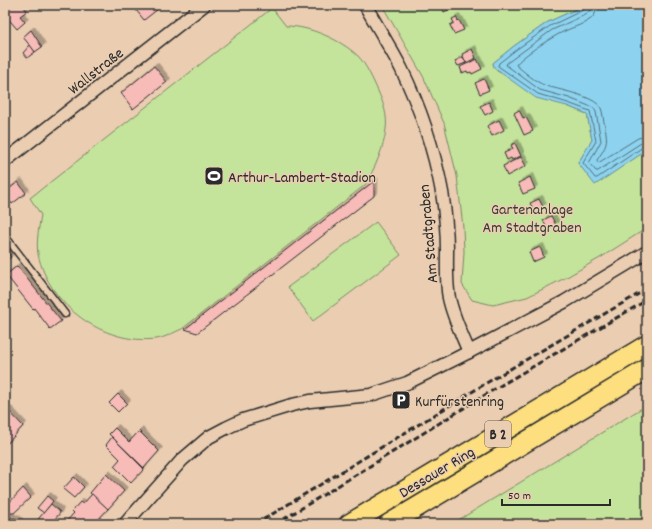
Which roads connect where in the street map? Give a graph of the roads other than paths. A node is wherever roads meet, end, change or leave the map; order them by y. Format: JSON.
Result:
{"nodes":[{"id":1,"x":204,"y":5,"type":"edge"},
{"id":2,"x":365,"y":5,"type":"edge"},
{"id":3,"x":5,"y":160,"type":"edge"},
{"id":4,"x":5,"y":236,"type":"edge"},
{"id":5,"x":647,"y":252,"type":"edge"},
{"id":6,"x":65,"y":314,"type":"dead end"},
{"id":7,"x":647,"y":345,"type":"edge"},
{"id":8,"x":470,"y":352,"type":"junction"},
{"id":9,"x":647,"y":369,"type":"edge"},
{"id":10,"x":125,"y":524,"type":"edge"},
{"id":11,"x":349,"y":524,"type":"edge"},
{"id":12,"x":389,"y":524,"type":"edge"}],
"edges":[{"from":1,"to":3,"type":"street","name":"Wallstraße"},
{"from":2,"to":8,"type":"street","name":"Am Stadtgraben"},
{"from":4,"to":6,"type":"lane"},
{"from":5,"to":8,"type":"street"},
{"from":7,"to":11,"type":"main road","name":"Dessauer Ring","number":"B 2"},
{"from":8,"to":10,"type":"street"},
{"from":9,"to":12,"type":"main road","name":"Dessauer Ring","number":"B 2"}]}
